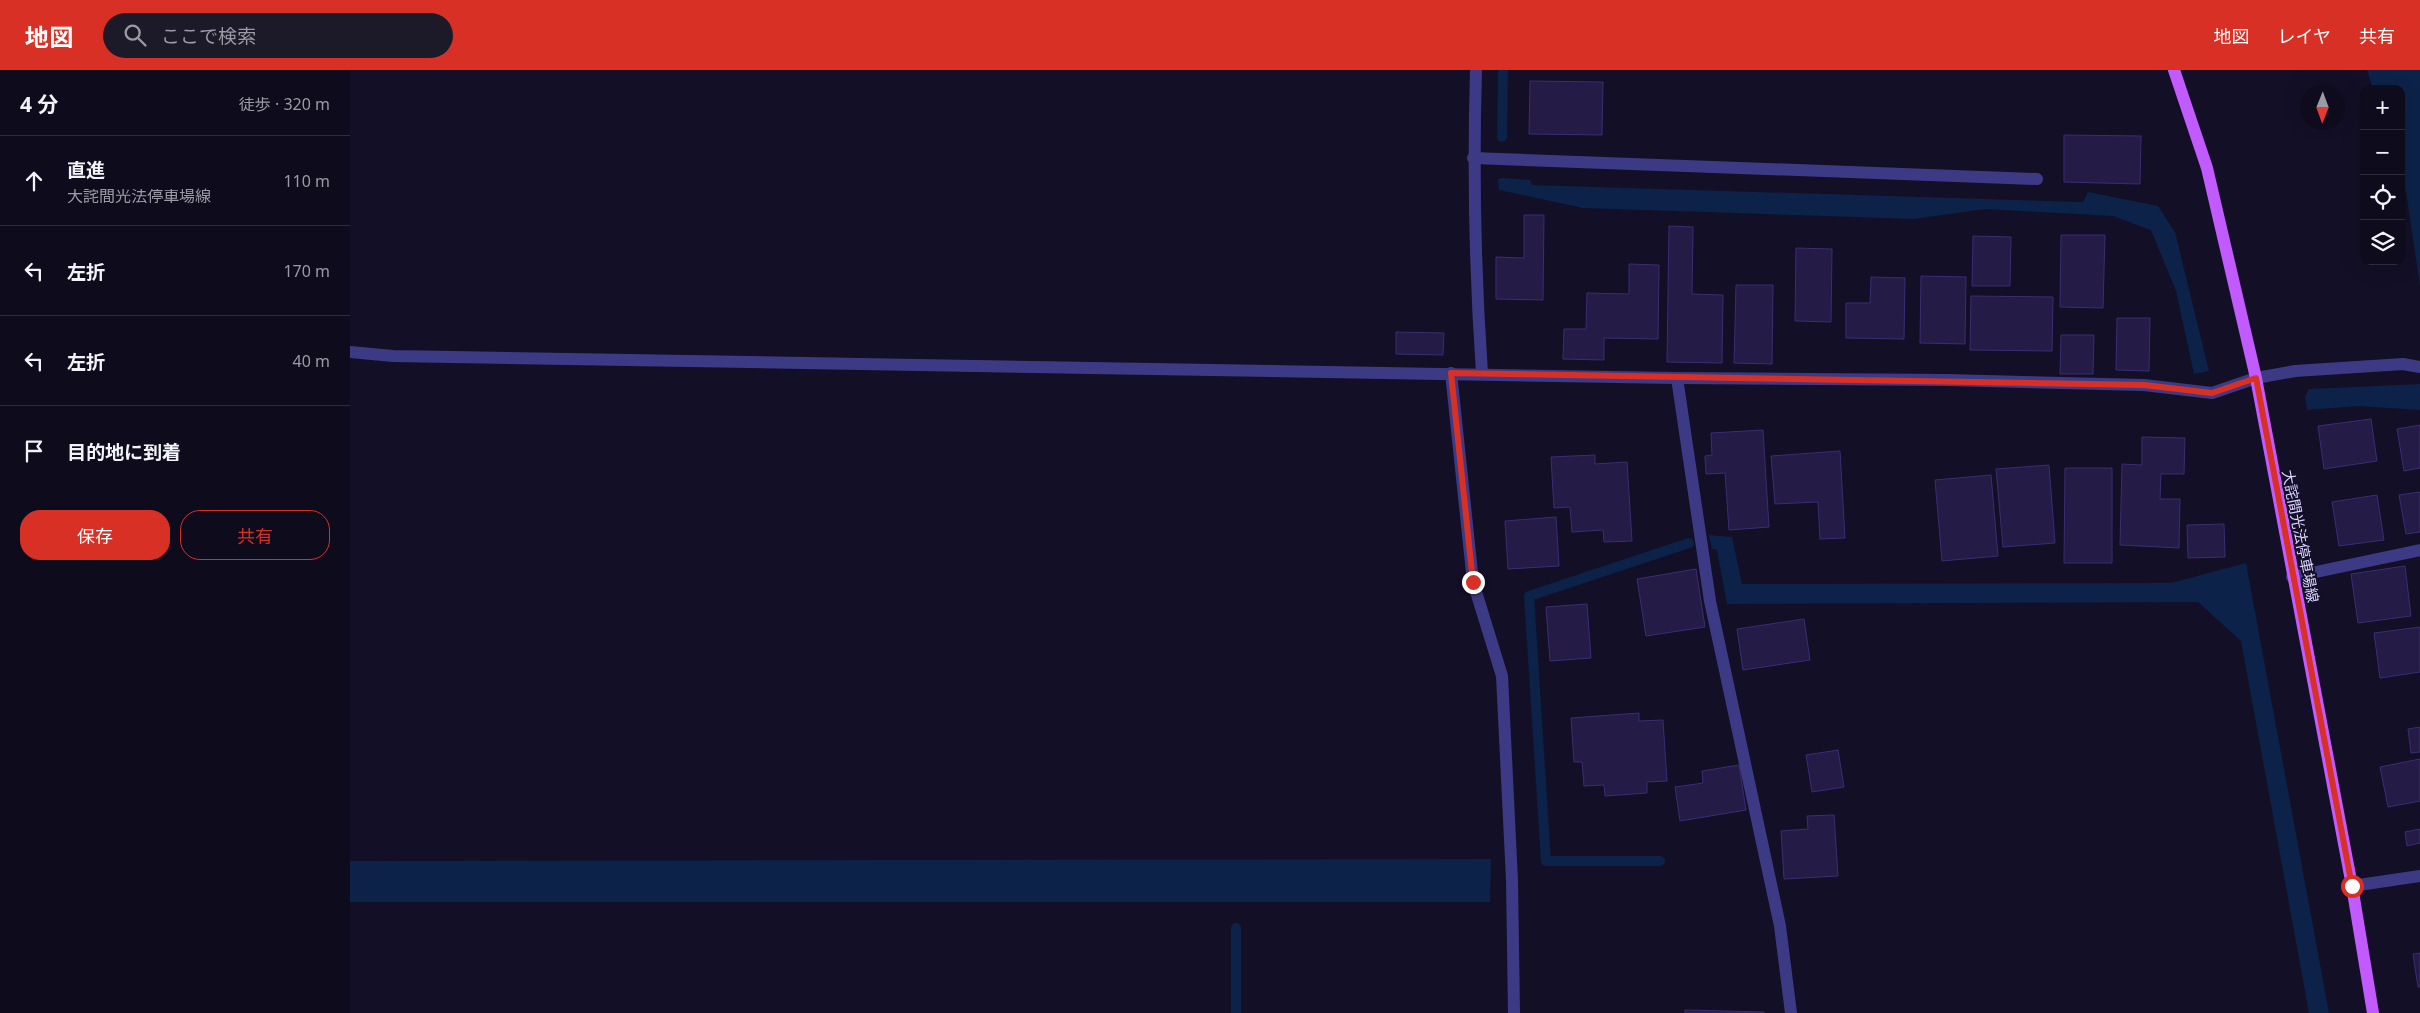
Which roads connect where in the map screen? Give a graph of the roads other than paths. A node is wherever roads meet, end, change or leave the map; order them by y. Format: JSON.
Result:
{"nodes":[{"id":1,"x":1476,"y":70,"type":"edge"},
{"id":2,"x":2174,"y":70,"type":"edge"},
{"id":3,"x":1474,"y":158,"type":"junction"},
{"id":4,"x":2037,"y":179,"type":"dead end"},
{"id":5,"x":350,"y":352,"type":"edge"},
{"id":6,"x":2420,"y":367,"type":"edge"},
{"id":7,"x":1451,"y":373,"type":"junction"},
{"id":8,"x":1482,"y":373,"type":"junction"},
{"id":9,"x":1677,"y":378,"type":"junction"},
{"id":10,"x":2256,"y":378,"type":"junction"},
{"id":11,"x":2420,"y":550,"type":"edge"},
{"id":12,"x":2292,"y":577,"type":"junction"},
{"id":13,"x":2420,"y":876,"type":"edge"},
{"id":14,"x":2352,"y":886,"type":"junction"},
{"id":15,"x":1514,"y":1013,"type":"edge"},
{"id":16,"x":1791,"y":1013,"type":"edge"},
{"id":17,"x":2373,"y":1013,"type":"edge"}],
"edges":[{"from":1,"to":3,"type":"street"},
{"from":2,"to":10,"type":"main road","name":"大詫間光法停車場線"},
{"from":3,"to":4,"type":"street"},
{"from":3,"to":8,"type":"street"},
{"from":5,"to":7,"type":"street"},
{"from":6,"to":10,"type":"street"},
{"from":7,"to":8,"type":"street"},
{"from":7,"to":15,"type":"street"},
{"from":8,"to":9,"type":"street"},
{"from":9,"to":10,"type":"street"},
{"from":9,"to":16,"type":"street"},
{"from":10,"to":12,"type":"main road","name":"大詫間光法停車場線"},
{"from":11,"to":12,"type":"street"},
{"from":12,"to":14,"type":"main road","name":"大詫間光法停車場線"},
{"from":13,"to":14,"type":"street"},
{"from":14,"to":17,"type":"main road","name":"大詫間光法停車場線"}]}
